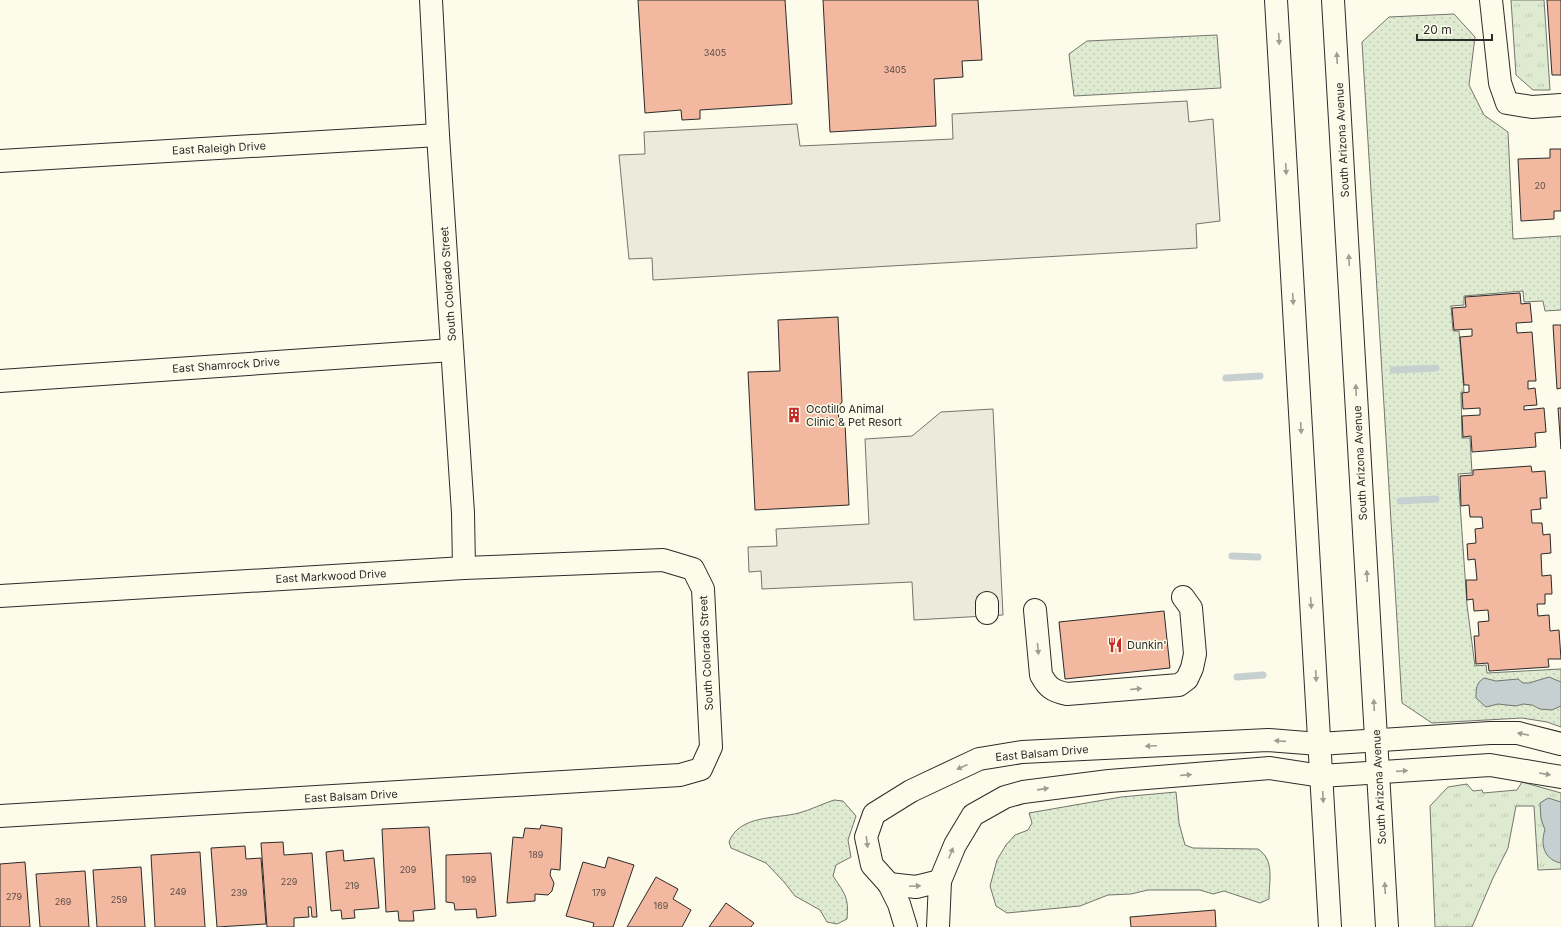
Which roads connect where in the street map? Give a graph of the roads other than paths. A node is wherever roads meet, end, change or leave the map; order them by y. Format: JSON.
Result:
{"nodes":[{"id":1,"x":431,"y":0,"type":"edge"},
{"id":2,"x":1276,"y":0,"type":"edge"},
{"id":3,"x":1333,"y":0,"type":"edge"},
{"id":4,"x":1491,"y":0,"type":"edge"},
{"id":5,"x":1561,"y":105,"type":"edge"},
{"id":6,"x":438,"y":135,"type":"junction"},
{"id":7,"x":0,"y":161,"type":"edge"},
{"id":8,"x":452,"y":350,"type":"junction"},
{"id":9,"x":0,"y":381,"type":"edge"},
{"id":10,"x":663,"y":560,"type":"joint"},
{"id":11,"x":464,"y":568,"type":"junction"},
{"id":12,"x":0,"y":596,"type":"edge"},
{"id":13,"x":1183,"y":597,"type":"dead end"},
{"id":14,"x":1035,"y":610,"type":"dead end"},
{"id":15,"x":1490,"y":733,"type":"junction"},
{"id":16,"x":1376,"y":740,"type":"junction"},
{"id":17,"x":1319,"y":744,"type":"junction"},
{"id":18,"x":1561,"y":744,"type":"edge"},
{"id":19,"x":1490,"y":765,"type":"junction"},
{"id":20,"x":701,"y":769,"type":"joint"},
{"id":21,"x":1378,"y":772,"type":"junction"},
{"id":22,"x":1321,"y":776,"type":"junction"},
{"id":23,"x":1561,"y":777,"type":"edge"},
{"id":24,"x":0,"y":816,"type":"edge"},
{"id":25,"x":940,"y":881,"type":"junction"},
{"id":26,"x":889,"y":884,"type":"junction"},
{"id":27,"x":938,"y":922,"type":"edge"},
{"id":28,"x":905,"y":924,"type":"edge"},
{"id":29,"x":1330,"y":927,"type":"edge"},
{"id":30,"x":1387,"y":927,"type":"edge"}],
"edges":[{"from":1,"to":6,"type":"street","name":"South Colorado Street"},
{"from":2,"to":17,"type":"street","one_way":true},
{"from":16,"to":3,"type":"street","name":"South Arizona Avenue","one_way":true},
{"from":4,"to":5,"type":"street"},
{"from":6,"to":7,"type":"street","name":"East Raleigh Drive"},
{"from":6,"to":8,"type":"street","name":"South Colorado Street"},
{"from":8,"to":9,"type":"street","name":"East Shamrock Drive"},
{"from":8,"to":11,"type":"street","name":"South Colorado Street"},
{"from":10,"to":11,"type":"street","name":"East Markwood Drive"},
{"from":10,"to":20,"type":"street","name":"South Colorado Street"},
{"from":11,"to":12,"type":"street","name":"East Markwood Drive"},
{"from":14,"to":13,"type":"street","one_way":true},
{"from":15,"to":16,"type":"street","name":"East Balsam Drive"},
{"from":18,"to":15,"type":"street","name":"East Balsam Drive","one_way":true},
{"from":15,"to":19,"type":"street"},
{"from":16,"to":17,"type":"street","name":"East Balsam Drive"},
{"from":16,"to":21,"type":"street","name":"South Arizona Avenue"},
{"from":17,"to":22,"type":"street"},
{"from":17,"to":26,"type":"street","name":"East Balsam Drive","one_way":true},
{"from":21,"to":19,"type":"street","one_way":true},
{"from":19,"to":23,"type":"street","one_way":true},
{"from":20,"to":24,"type":"street","name":"East Balsam Drive"},
{"from":21,"to":22,"type":"street"},
{"from":30,"to":21,"type":"street","name":"South Arizona Avenue","one_way":true},
{"from":25,"to":22,"type":"street","one_way":true},
{"from":22,"to":29,"type":"street","one_way":true},
{"from":26,"to":25,"type":"street","one_way":true},
{"from":25,"to":27,"type":"street"},
{"from":26,"to":28,"type":"street","name":"East Balsam Drive"}]}
